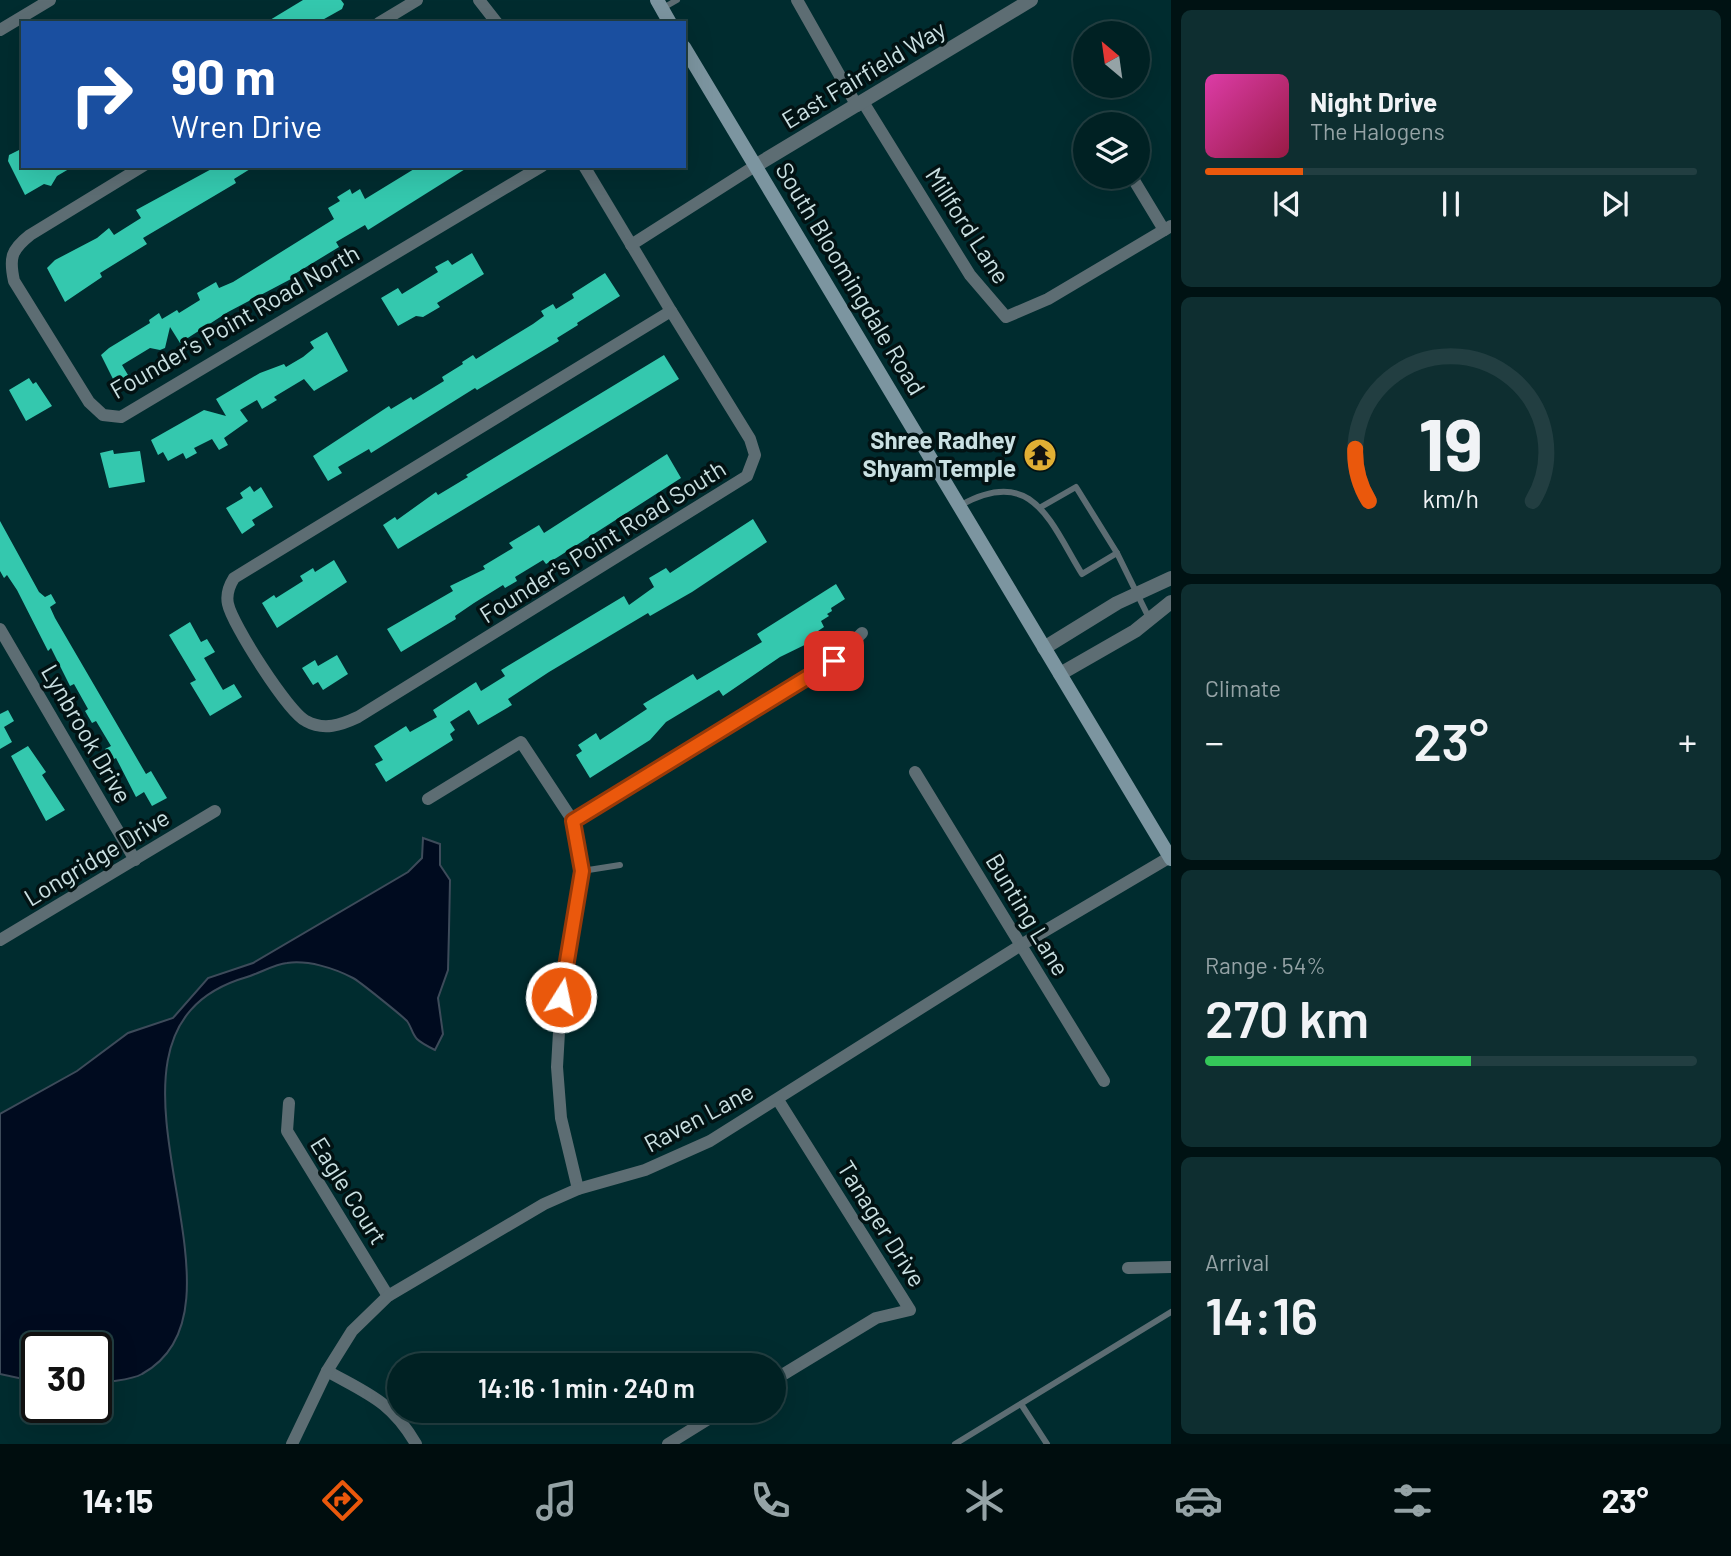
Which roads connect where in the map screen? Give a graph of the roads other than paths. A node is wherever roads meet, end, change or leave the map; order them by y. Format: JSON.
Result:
{"nodes":[{"id":1,"x":50,"y":0,"type":"edge"},
{"id":2,"x":417,"y":0,"type":"edge"},
{"id":3,"x":479,"y":0,"type":"edge"},
{"id":4,"x":677,"y":0,"type":"edge"},
{"id":5,"x":797,"y":0,"type":"edge"},
{"id":6,"x":1031,"y":0,"type":"edge"},
{"id":7,"x":659,"y":4,"type":"edge"},
{"id":8,"x":382,"y":21,"type":"edge"},
{"id":9,"x":495,"y":21,"type":"edge"},
{"id":10,"x":669,"y":21,"type":"edge"},
{"id":11,"x":0,"y":30,"type":"edge"},
{"id":12,"x":686,"y":50,"type":"edge"},
{"id":13,"x":860,"y":104,"type":"junction"},
{"id":14,"x":755,"y":166,"type":"junction"},
{"id":15,"x":141,"y":168,"type":"edge"},
{"id":16,"x":539,"y":168,"type":"edge"},
{"id":17,"x":585,"y":168,"type":"edge"},
{"id":18,"x":1140,"y":189,"type":"edge"},
{"id":19,"x":1167,"y":228,"type":"edge"},
{"id":20,"x":631,"y":245,"type":"junction"},
{"id":21,"x":671,"y":311,"type":"junction"},
{"id":22,"x":959,"y":506,"type":"junction"},
{"id":23,"x":1041,"y":507,"type":"junction"},
{"id":24,"x":1117,"y":553,"type":"junction"},
{"id":25,"x":1171,"y":578,"type":"edge"},
{"id":26,"x":1140,"y":594,"type":"junction"},
{"id":27,"x":1171,"y":602,"type":"edge"},
{"id":28,"x":1150,"y":619,"type":"junction"},
{"id":29,"x":0,"y":629,"type":"edge"},
{"id":30,"x":862,"y":633,"type":"dead end"},
{"id":31,"x":1044,"y":648,"type":"junction"},
{"id":32,"x":1060,"y":674,"type":"junction"},
{"id":33,"x":915,"y":772,"type":"dead end"},
{"id":34,"x":428,"y":799,"type":"dead end"},
{"id":35,"x":215,"y":811,"type":"dead end"},
{"id":36,"x":573,"y":821,"type":"junction"},
{"id":37,"x":1170,"y":858,"type":"edge"},
{"id":38,"x":135,"y":860,"type":"junction"},
{"id":39,"x":620,"y":865,"type":"dead end"},
{"id":40,"x":582,"y":871,"type":"junction"},
{"id":41,"x":0,"y":940,"type":"edge"},
{"id":42,"x":1021,"y":945,"type":"junction"},
{"id":43,"x":1104,"y":1081,"type":"dead end"},
{"id":44,"x":778,"y":1100,"type":"junction"},
{"id":45,"x":289,"y":1103,"type":"dead end"},
{"id":46,"x":578,"y":1189,"type":"junction"},
{"id":47,"x":1171,"y":1267,"type":"edge"},
{"id":48,"x":1128,"y":1268,"type":"dead end"},
{"id":49,"x":388,"y":1296,"type":"junction"},
{"id":50,"x":1171,"y":1312,"type":"edge"},
{"id":51,"x":327,"y":1371,"type":"junction"},
{"id":52,"x":786,"y":1373,"type":"edge"},
{"id":53,"x":1021,"y":1404,"type":"junction"},
{"id":54,"x":702,"y":1423,"type":"edge"},
{"id":55,"x":292,"y":1444,"type":"edge"},
{"id":56,"x":416,"y":1444,"type":"edge"},
{"id":57,"x":668,"y":1444,"type":"edge"},
{"id":58,"x":955,"y":1444,"type":"edge"},
{"id":59,"x":1047,"y":1444,"type":"edge"}],
"edges":[{"from":1,"to":11,"type":"street"},
{"from":2,"to":8,"type":"street"},
{"from":3,"to":9,"type":"street"},
{"from":4,"to":7,"type":"lane"},
{"from":5,"to":13,"type":"street","name":"Millford Lane"},
{"from":6,"to":13,"type":"street","name":"East Fairfield Way"},
{"from":7,"to":10,"type":"main road"},
{"from":12,"to":14,"type":"main road","name":"South Bloomingdale Road"},
{"from":13,"to":14,"type":"street","name":"East Fairfield Way"},
{"from":13,"to":19,"type":"street","name":"Millford Lane"},
{"from":14,"to":20,"type":"street"},
{"from":14,"to":22,"type":"main road","name":"South Bloomingdale Road"},
{"from":15,"to":16,"type":"street","name":"Founder's Point Road North"},
{"from":17,"to":20,"type":"street"},
{"from":18,"to":19,"type":"street"},
{"from":20,"to":21,"type":"street"},
{"from":21,"to":21,"type":"street","name":"Founder's Point Road South"},
{"from":22,"to":23,"type":"lane"},
{"from":22,"to":31,"type":"main road","name":"South Bloomingdale Road"},
{"from":23,"to":24,"type":"lane"},
{"from":23,"to":24,"type":"lane"},
{"from":24,"to":26,"type":"lane"},
{"from":25,"to":26,"type":"street"},
{"from":26,"to":28,"type":"lane"},
{"from":26,"to":31,"type":"street"},
{"from":27,"to":28,"type":"street"},
{"from":28,"to":32,"type":"street"},
{"from":29,"to":38,"type":"street","name":"Lynbrook Drive"},
{"from":30,"to":36,"type":"street"},
{"from":31,"to":32,"type":"main road","name":"South Bloomingdale Road"},
{"from":32,"to":37,"type":"main road","name":"South Bloomingdale Road"},
{"from":33,"to":42,"type":"street","name":"Bunting Lane"},
{"from":34,"to":36,"type":"street"},
{"from":35,"to":38,"type":"street","name":"Longridge Drive"},
{"from":36,"to":40,"type":"street"},
{"from":37,"to":42,"type":"street","name":"Raven Lane"},
{"from":38,"to":41,"type":"street","name":"Longridge Drive"},
{"from":39,"to":40,"type":"lane"},
{"from":40,"to":46,"type":"street"},
{"from":42,"to":43,"type":"street","name":"Bunting Lane"},
{"from":42,"to":44,"type":"street","name":"Raven Lane"},
{"from":44,"to":46,"type":"street","name":"Raven Lane"},
{"from":44,"to":52,"type":"street","name":"Tanager Drive"},
{"from":45,"to":49,"type":"street","name":"Eagle Court"},
{"from":46,"to":49,"type":"street","name":"Raven Lane"},
{"from":47,"to":48,"type":"street"},
{"from":49,"to":51,"type":"street","name":"Raven Lane"},
{"from":50,"to":53,"type":"lane"},
{"from":51,"to":55,"type":"street","name":"Raven Lane"},
{"from":51,"to":56,"type":"street"},
{"from":53,"to":58,"type":"lane"},
{"from":53,"to":59,"type":"lane"},
{"from":54,"to":57,"type":"street"}]}
